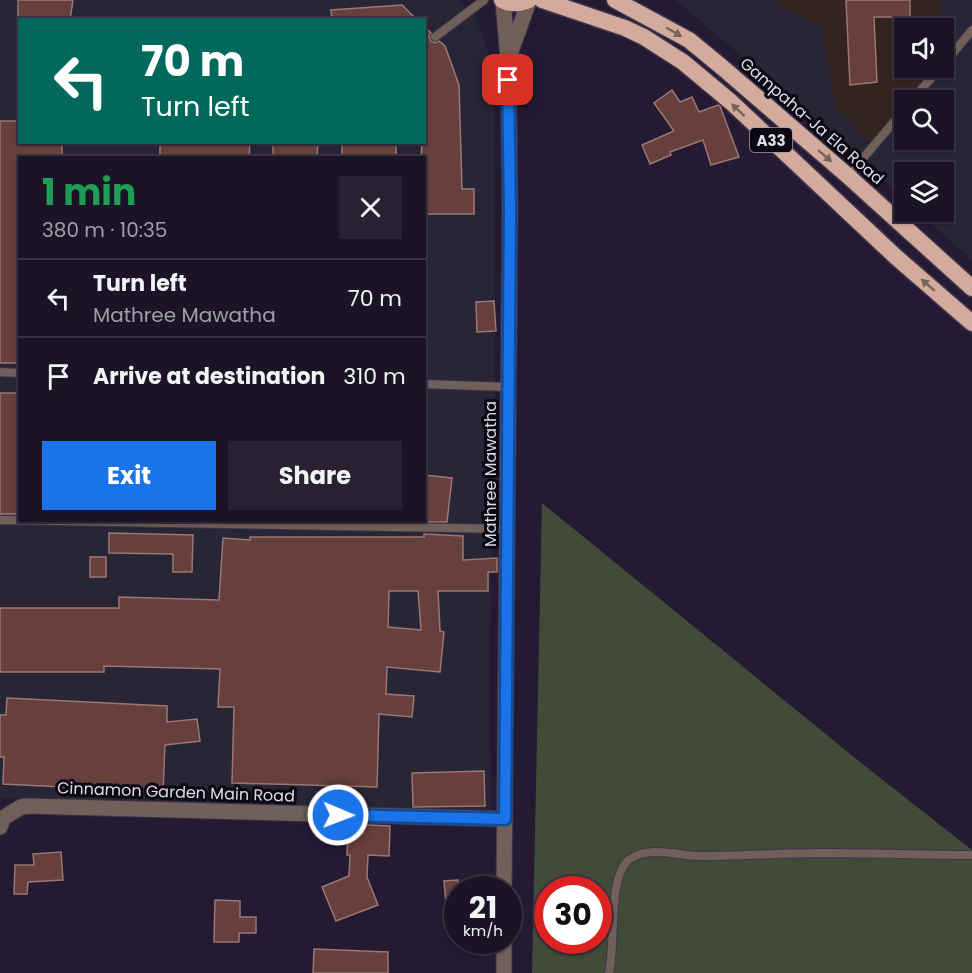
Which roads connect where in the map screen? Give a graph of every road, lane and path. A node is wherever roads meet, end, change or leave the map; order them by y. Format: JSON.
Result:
{"nodes":[{"id":1,"x":484,"y":0,"type":"edge"},
{"id":2,"x":503,"y":0,"type":"edge"},
{"id":3,"x":529,"y":0,"type":"edge"},
{"id":4,"x":542,"y":0,"type":"edge"},
{"id":5,"x":615,"y":0,"type":"edge"},
{"id":6,"x":972,"y":30,"type":"edge"},
{"id":7,"x":435,"y":37,"type":"dead end"},
{"id":8,"x":954,"y":52,"type":"edge"},
{"id":9,"x":508,"y":59,"type":"junction"},
{"id":10,"x":931,"y":78,"type":"edge"},
{"id":11,"x":921,"y":90,"type":"edge"},
{"id":12,"x":894,"y":122,"type":"edge"},
{"id":13,"x":848,"y":176,"type":"junction"},
{"id":14,"x":972,"y":288,"type":"edge"},
{"id":15,"x":972,"y":323,"type":"edge"},
{"id":16,"x":0,"y":372,"type":"edge"},
{"id":17,"x":18,"y":373,"type":"edge"},
{"id":18,"x":426,"y":384,"type":"edge"},
{"id":19,"x":508,"y":387,"type":"junction"},
{"id":20,"x":0,"y":520,"type":"edge"},
{"id":21,"x":18,"y":520,"type":"edge"},
{"id":22,"x":113,"y":522,"type":"edge"},
{"id":23,"x":507,"y":529,"type":"junction"},
{"id":24,"x":505,"y":819,"type":"junction"},
{"id":25,"x":0,"y":827,"type":"edge"},
{"id":26,"x":972,"y":855,"type":"edge"},
{"id":27,"x":504,"y":876,"type":"edge"},
{"id":28,"x":504,"y":954,"type":"edge"},
{"id":29,"x":504,"y":973,"type":"edge"},
{"id":30,"x":609,"y":973,"type":"edge"}],
"edges":[{"from":1,"to":7,"type":"lane"},
{"from":2,"to":3,"type":"highway"},
{"from":2,"to":9,"type":"street","name":"Mathree Mawatha"},
{"from":3,"to":9,"type":"street"},
{"from":15,"to":4,"type":"highway","number":"A33","one_way":true},
{"from":5,"to":13,"type":"highway","name":"Gampaha-Ja Ela Road","number":"A33","one_way":true},
{"from":6,"to":8,"type":"lane"},
{"from":9,"to":19,"type":"street","name":"Mathree Mawatha"},
{"from":10,"to":11,"type":"lane"},
{"from":12,"to":13,"type":"lane"},
{"from":13,"to":14,"type":"highway","name":"Gampaha-Ja Ela Road","number":"A33"},
{"from":16,"to":17,"type":"lane"},
{"from":18,"to":19,"type":"lane"},
{"from":19,"to":23,"type":"street","name":"Mathree Mawatha"},
{"from":20,"to":21,"type":"lane"},
{"from":22,"to":23,"type":"lane"},
{"from":23,"to":24,"type":"street","name":"Mathree Mawatha"},
{"from":24,"to":25,"type":"street","name":"Cinnamon Garden Main Road"},
{"from":24,"to":27,"type":"street","name":"Mathree Mawatha"},
{"from":26,"to":30,"type":"lane"},
{"from":28,"to":29,"type":"street"}]}
